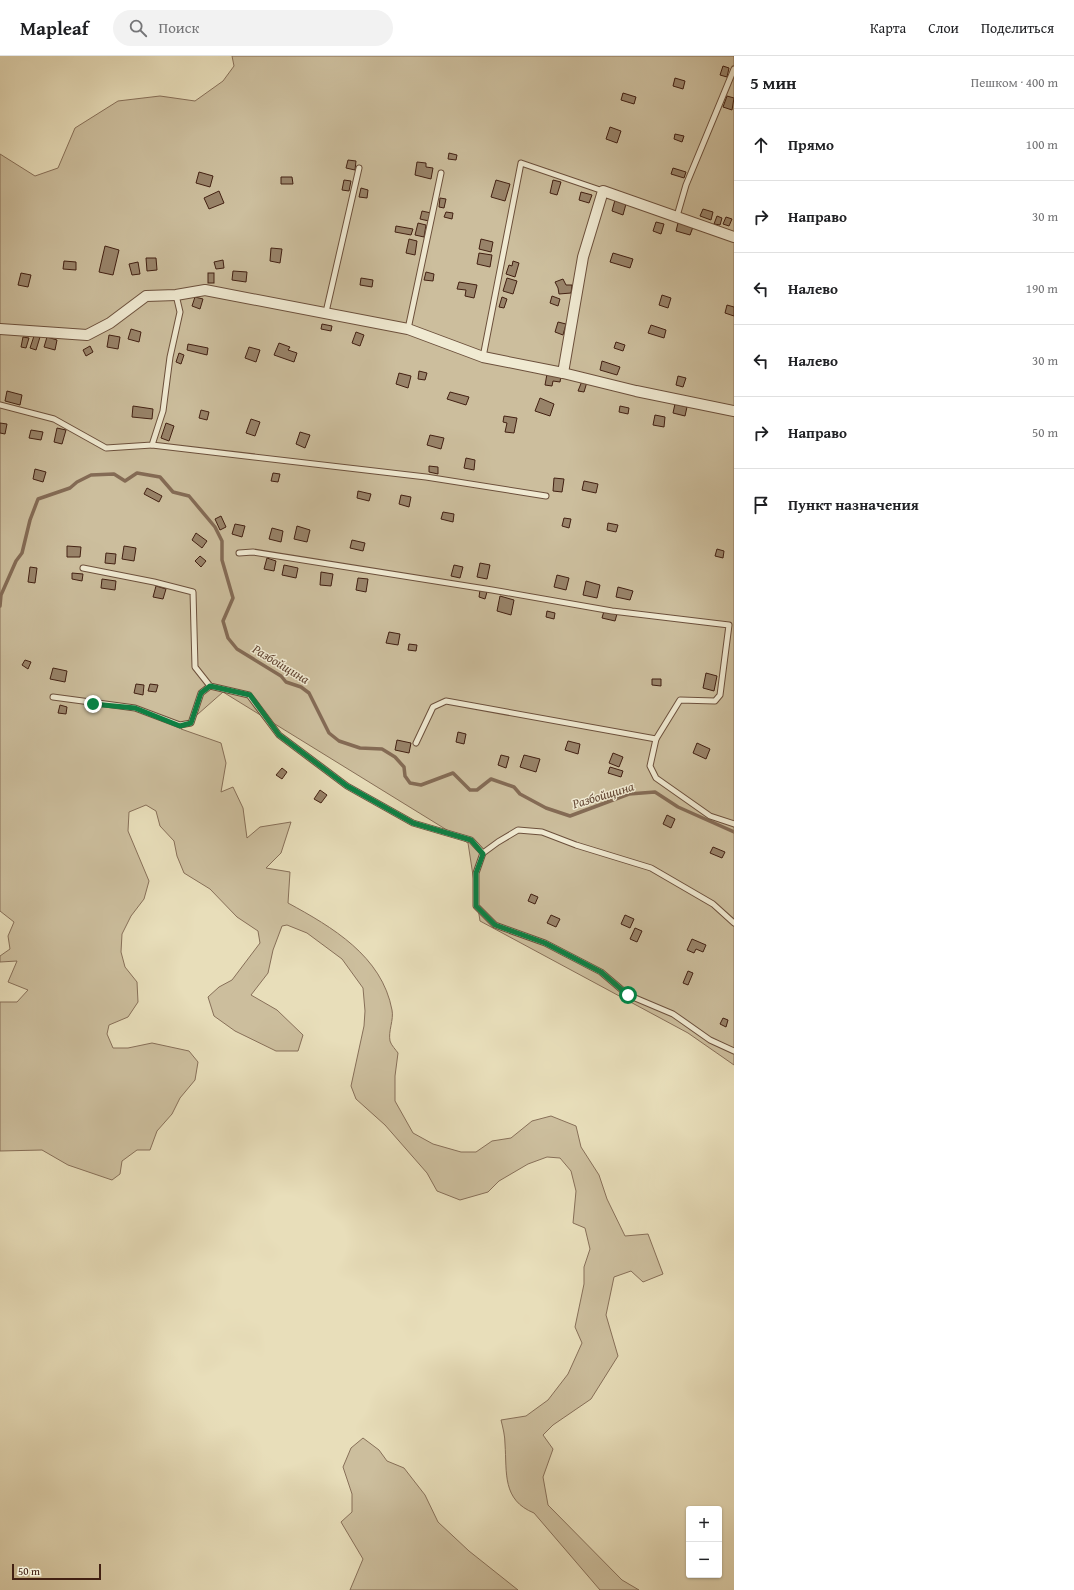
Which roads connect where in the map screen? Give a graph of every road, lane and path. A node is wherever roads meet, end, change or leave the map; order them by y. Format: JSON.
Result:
{"nodes":[{"id":1,"x":734,"y":69,"type":"edge"},
{"id":2,"x":360,"y":168,"type":"dead end"},
{"id":3,"x":442,"y":173,"type":"dead end"},
{"id":4,"x":603,"y":191,"type":"junction"},
{"id":5,"x":677,"y":216,"type":"junction"},
{"id":6,"x":734,"y":237,"type":"edge"},
{"id":7,"x":176,"y":295,"type":"junction"},
{"id":8,"x":326,"y":312,"type":"junction"},
{"id":9,"x":0,"y":329,"type":"edge"},
{"id":10,"x":408,"y":329,"type":"junction"},
{"id":11,"x":483,"y":357,"type":"junction"},
{"id":12,"x":563,"y":373,"type":"junction"},
{"id":13,"x":0,"y":405,"type":"edge"},
{"id":14,"x":734,"y":411,"type":"edge"},
{"id":15,"x":152,"y":445,"type":"junction"},
{"id":16,"x":546,"y":496,"type":"dead end"},
{"id":17,"x":239,"y":553,"type":"dead end"},
{"id":18,"x":83,"y":568,"type":"dead end"},
{"id":19,"x":210,"y":686,"type":"junction"},
{"id":20,"x":53,"y":697,"type":"dead end"},
{"id":21,"x":656,"y":739,"type":"junction"},
{"id":22,"x":416,"y":743,"type":"dead end"},
{"id":23,"x":734,"y":824,"type":"edge"},
{"id":24,"x":483,"y":854,"type":"junction"},
{"id":25,"x":734,"y":923,"type":"edge"},
{"id":26,"x":734,"y":1051,"type":"edge"}],
"edges":[{"from":1,"to":5,"type":"lane"},
{"from":2,"to":8,"type":"lane"},
{"from":3,"to":10,"type":"lane"},
{"from":4,"to":5,"type":"street"},
{"from":4,"to":11,"type":"lane"},
{"from":4,"to":12,"type":"street"},
{"from":5,"to":6,"type":"street"},
{"from":7,"to":8,"type":"street"},
{"from":7,"to":9,"type":"street"},
{"from":7,"to":15,"type":"lane"},
{"from":8,"to":10,"type":"street"},
{"from":10,"to":11,"type":"street"},
{"from":11,"to":12,"type":"street"},
{"from":12,"to":14,"type":"street"},
{"from":13,"to":15,"type":"lane"},
{"from":15,"to":16,"type":"lane"},
{"from":17,"to":21,"type":"lane"},
{"from":18,"to":19,"type":"lane"},
{"from":19,"to":20,"type":"lane"},
{"from":19,"to":24,"type":"lane"},
{"from":21,"to":22,"type":"lane"},
{"from":21,"to":23,"type":"lane"},
{"from":24,"to":25,"type":"lane"},
{"from":24,"to":26,"type":"lane"}]}
